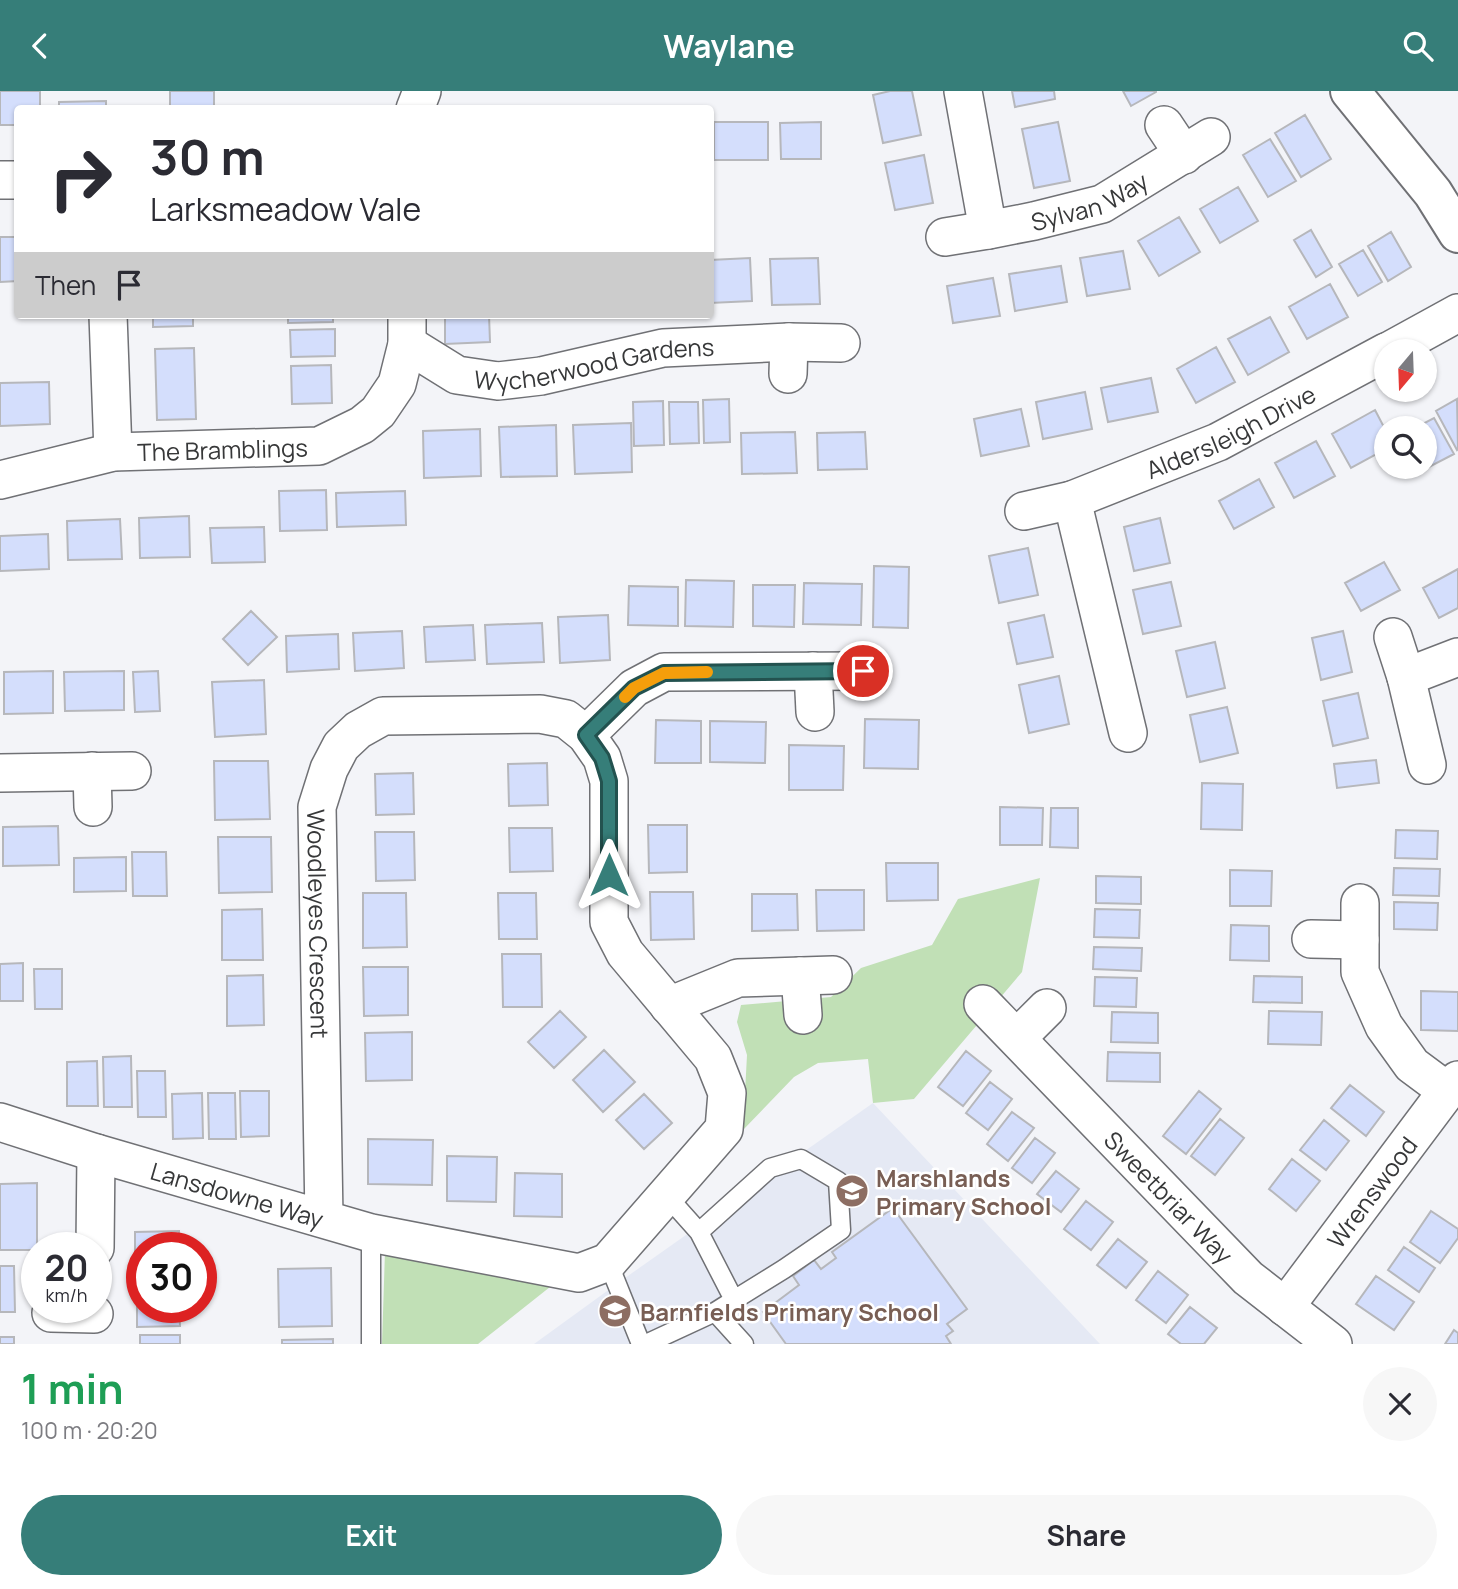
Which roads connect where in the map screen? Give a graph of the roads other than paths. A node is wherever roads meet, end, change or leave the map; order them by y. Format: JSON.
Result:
{"nodes":[{"id":1,"x":963,"y":91,"type":"edge"},
{"id":2,"x":1350,"y":91,"type":"edge"},
{"id":3,"x":1164,"y":125,"type":"dead end"},
{"id":4,"x":988,"y":230,"type":"junction"},
{"id":5,"x":1458,"y":233,"type":"edge"},
{"id":6,"x":945,"y":237,"type":"dead end"},
{"id":7,"x":1458,"y":313,"type":"edge"},
{"id":8,"x":108,"y":319,"type":"edge"},
{"id":9,"x":407,"y":330,"type":"edge"},
{"id":10,"x":1410,"y":339,"type":"edge"},
{"id":11,"x":841,"y":343,"type":"dead end"},
{"id":12,"x":1374,"y":358,"type":"edge"},
{"id":13,"x":113,"y":452,"type":"junction"},
{"id":14,"x":0,"y":480,"type":"edge"},
{"id":15,"x":1072,"y":500,"type":"junction"},
{"id":16,"x":1024,"y":511,"type":"dead end"},
{"id":17,"x":1393,"y":637,"type":"dead end"},
{"id":18,"x":1458,"y":657,"type":"edge"},
{"id":19,"x":813,"y":671,"type":"junction"},
{"id":20,"x":863,"y":671,"type":"dead end"},
{"id":21,"x":1406,"y":677,"type":"junction"},
{"id":22,"x":815,"y":712,"type":"dead end"},
{"id":23,"x":1128,"y":733,"type":"dead end"},
{"id":24,"x":586,"y":735,"type":"junction"},
{"id":25,"x":1427,"y":765,"type":"dead end"},
{"id":26,"x":132,"y":771,"type":"dead end"},
{"id":27,"x":0,"y":773,"type":"edge"},
{"id":28,"x":1360,"y":904,"type":"dead end"},
{"id":29,"x":1311,"y":939,"type":"dead end"},
{"id":30,"x":1360,"y":940,"type":"junction"},
{"id":31,"x":983,"y":1004,"type":"dead end"},
{"id":32,"x":669,"y":1006,"type":"junction"},
{"id":33,"x":1047,"y":1008,"type":"dead end"},
{"id":34,"x":803,"y":1014,"type":"dead end"},
{"id":35,"x":1017,"y":1038,"type":"junction"},
{"id":36,"x":1452,"y":1086,"type":"edge"},
{"id":37,"x":0,"y":1122,"type":"edge"},
{"id":38,"x":96,"y":1153,"type":"junction"},
{"id":39,"x":666,"y":1195,"type":"junction"},
{"id":40,"x":324,"y":1218,"type":"junction"},
{"id":41,"x":95,"y":1232,"type":"edge"},
{"id":42,"x":699,"y":1232,"type":"junction"},
{"id":43,"x":371,"y":1233,"type":"junction"},
{"id":44,"x":608,"y":1262,"type":"junction"},
{"id":45,"x":734,"y":1300,"type":"junction"},
{"id":46,"x":1285,"y":1307,"type":"junction"},
{"id":47,"x":715,"y":1312,"type":"junction"},
{"id":48,"x":371,"y":1344,"type":"edge"},
{"id":49,"x":640,"y":1344,"type":"edge"},
{"id":50,"x":646,"y":1344,"type":"edge"},
{"id":51,"x":744,"y":1344,"type":"edge"},
{"id":52,"x":1333,"y":1344,"type":"edge"}],
"edges":[{"from":1,"to":4,"type":"street"},
{"from":2,"to":5,"type":"street"},
{"from":3,"to":4,"type":"street","name":"Sylvan Way"},
{"from":4,"to":6,"type":"street","name":"Sylvan Way"},
{"from":7,"to":10,"type":"street","name":"Aldersleigh Drive"},
{"from":8,"to":13,"type":"street"},
{"from":9,"to":11,"type":"street","name":"Wycherwood Gardens"},
{"from":9,"to":13,"type":"street","name":"The Bramblings"},
{"from":12,"to":15,"type":"street","name":"Aldersleigh Drive"},
{"from":13,"to":14,"type":"street","name":"The Bramblings"},
{"from":15,"to":16,"type":"street","name":"Aldersleigh Drive"},
{"from":15,"to":23,"type":"street"},
{"from":17,"to":21,"type":"street"},
{"from":18,"to":21,"type":"street"},
{"from":19,"to":20,"type":"street"},
{"from":19,"to":22,"type":"street"},
{"from":19,"to":24,"type":"street"},
{"from":21,"to":25,"type":"street"},
{"from":24,"to":32,"type":"street","name":"Woodleyes Crescent"},
{"from":24,"to":40,"type":"street","name":"Woodleyes Crescent"},
{"from":26,"to":27,"type":"street"},
{"from":28,"to":30,"type":"street"},
{"from":29,"to":30,"type":"street"},
{"from":30,"to":36,"type":"street"},
{"from":31,"to":35,"type":"street","name":"Sweetbriar Way"},
{"from":32,"to":34,"type":"street"},
{"from":32,"to":39,"type":"street","name":"Woodleyes Crescent"},
{"from":33,"to":35,"type":"street"},
{"from":35,"to":46,"type":"street","name":"Sweetbriar Way"},
{"from":36,"to":46,"type":"street","name":"Wrenswood"},
{"from":37,"to":38,"type":"street","name":"Lansdowne Way"},
{"from":38,"to":40,"type":"street","name":"Lansdowne Way"},
{"from":38,"to":41,"type":"street"},
{"from":39,"to":42,"type":"lane"},
{"from":39,"to":44,"type":"street","name":"Woodleyes Crescent"},
{"from":40,"to":43,"type":"street","name":"Lansdowne Way"},
{"from":42,"to":45,"type":"lane"},
{"from":42,"to":45,"type":"lane"},
{"from":43,"to":44,"type":"street"},
{"from":43,"to":48,"type":"lane"},
{"from":44,"to":49,"type":"lane"},
{"from":45,"to":47,"type":"lane"},
{"from":46,"to":52,"type":"street","name":"Sweetbriar Way"},
{"from":47,"to":50,"type":"lane"},
{"from":47,"to":51,"type":"lane"}]}
